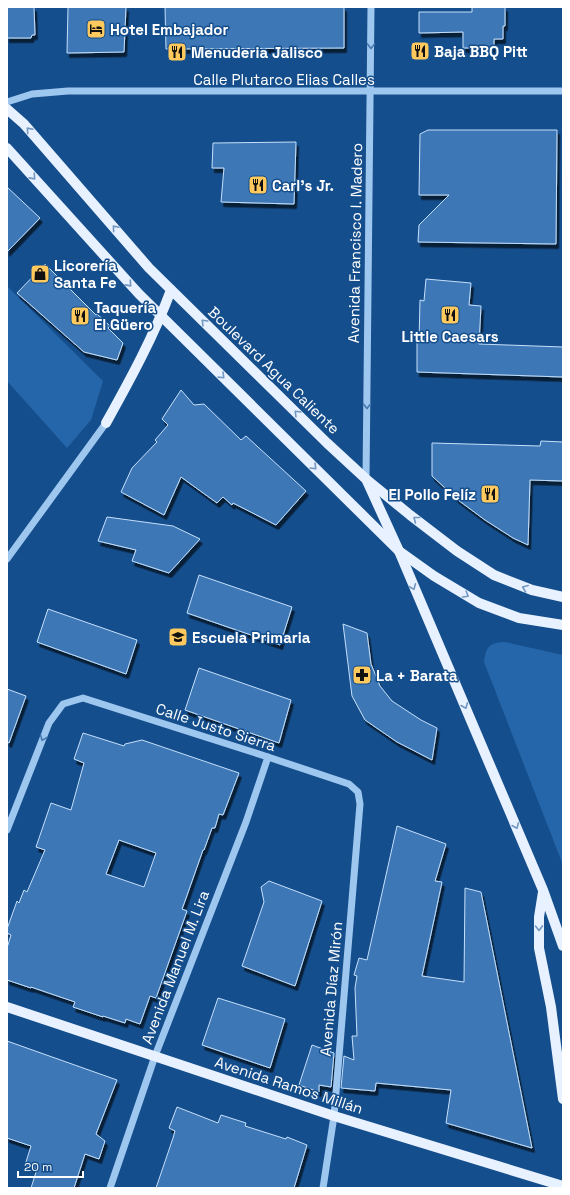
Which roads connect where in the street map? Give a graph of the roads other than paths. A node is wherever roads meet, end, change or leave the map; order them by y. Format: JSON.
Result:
{"nodes":[{"id":1,"x":371,"y":7,"type":"edge"},
{"id":2,"x":563,"y":91,"type":"edge"},
{"id":3,"x":370,"y":92,"type":"junction"},
{"id":4,"x":7,"y":102,"type":"edge"},
{"id":5,"x":7,"y":109,"type":"edge"},
{"id":6,"x":7,"y":148,"type":"edge"},
{"id":7,"x":171,"y":290,"type":"junction"},
{"id":8,"x":161,"y":317,"type":"junction"},
{"id":9,"x":106,"y":423,"type":"joint"},
{"id":10,"x":366,"y":479,"type":"junction"},
{"id":11,"x":399,"y":551,"type":"junction"},
{"id":12,"x":7,"y":559,"type":"edge"},
{"id":13,"x":563,"y":597,"type":"edge"},
{"id":14,"x":563,"y":625,"type":"edge"},
{"id":15,"x":268,"y":757,"type":"junction"},
{"id":16,"x":358,"y":792,"type":"joint"},
{"id":17,"x":7,"y":830,"type":"edge"},
{"id":18,"x":543,"y":890,"type":"junction"},
{"id":19,"x":563,"y":946,"type":"edge"},
{"id":20,"x":7,"y":1007,"type":"edge"},
{"id":21,"x":155,"y":1056,"type":"junction"},
{"id":22,"x":563,"y":1099,"type":"edge"},
{"id":23,"x":334,"y":1116,"type":"junction"},
{"id":24,"x":540,"y":1184,"type":"edge"},
{"id":25,"x":563,"y":1186,"type":"edge"},
{"id":26,"x":110,"y":1188,"type":"edge"},
{"id":27,"x":323,"y":1188,"type":"edge"}],
"edges":[{"from":1,"to":3,"type":"street","name":"Avenida Francisco I. Madero","one_way":true},
{"from":2,"to":3,"type":"street","name":"Calle Plutarco Elias Calles"},
{"from":3,"to":4,"type":"street","name":"Calle Plutarco Elias Calles"},
{"from":3,"to":10,"type":"street","name":"Avenida Francisco I. Madero","one_way":true},
{"from":7,"to":5,"type":"main road","name":"Boulevard Agua Caliente","one_way":true},
{"from":6,"to":8,"type":"main road","one_way":true},
{"from":7,"to":8,"type":"main road"},
{"from":10,"to":7,"type":"main road","name":"Boulevard Agua Caliente","one_way":true},
{"from":8,"to":9,"type":"main road"},
{"from":8,"to":11,"type":"main road","one_way":true},
{"from":9,"to":12,"type":"street"},
{"from":10,"to":11,"type":"main road"},
{"from":13,"to":10,"type":"main road","name":"Boulevard Agua Caliente","one_way":true},
{"from":11,"to":14,"type":"main road","one_way":true},
{"from":11,"to":18,"type":"main road","one_way":true},
{"from":15,"to":16,"type":"street","name":"Calle Justo Sierra"},
{"from":15,"to":17,"type":"street","name":"Calle Justo Sierra","one_way":true},
{"from":15,"to":21,"type":"street","name":"Avenida Manuel M. Lira"},
{"from":16,"to":23,"type":"street","name":"Avenida Díaz Mirón"},
{"from":18,"to":19,"type":"main road"},
{"from":18,"to":22,"type":"main road","one_way":true},
{"from":20,"to":21,"type":"main road","name":"Avenida Ramos Millán"},
{"from":21,"to":23,"type":"main road","name":"Avenida Ramos Millán"},
{"from":21,"to":26,"type":"street","name":"Avenida Manuel M. Lira"},
{"from":23,"to":24,"type":"main road","name":"Avenida Ramos Millán"},
{"from":23,"to":27,"type":"street","name":"Avenida Díaz Mirón"},
{"from":24,"to":25,"type":"main road","name":"Avenida Ramos Millán"}]}
